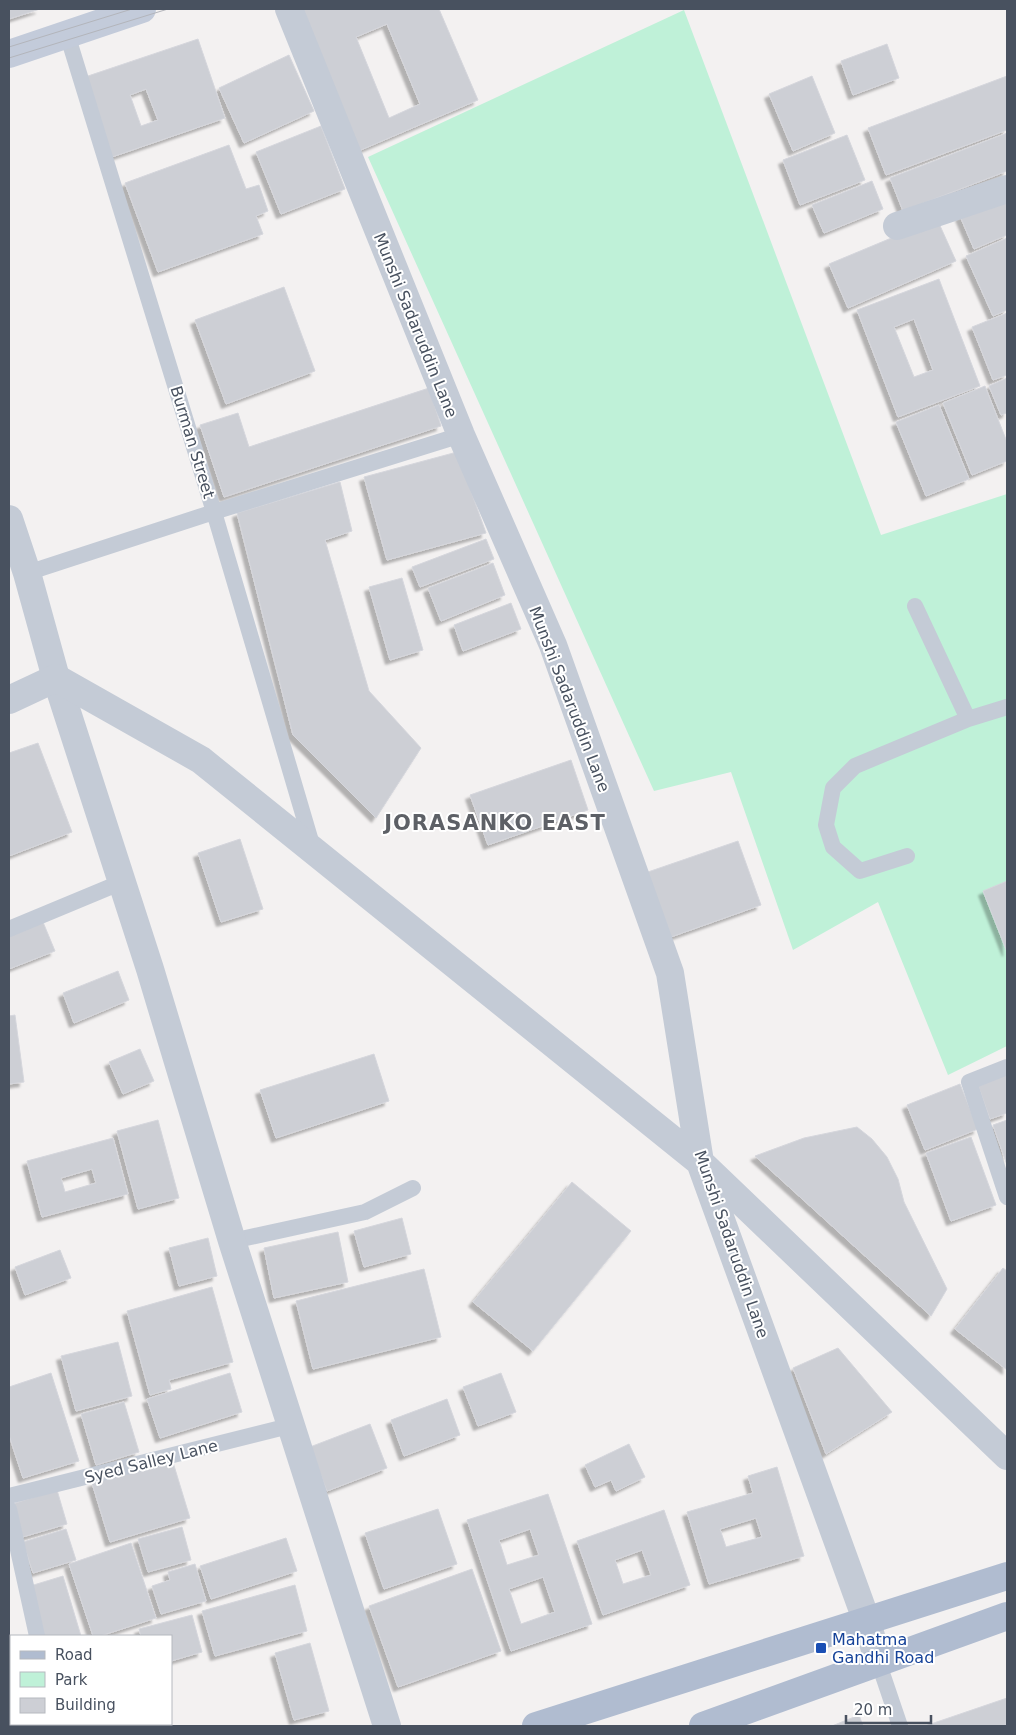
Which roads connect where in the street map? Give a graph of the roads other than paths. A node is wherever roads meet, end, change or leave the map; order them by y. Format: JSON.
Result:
{"nodes":[{"id":1,"x":142,"y":9,"type":"edge"},
{"id":2,"x":289,"y":9,"type":"edge"},
{"id":3,"x":67,"y":34,"type":"junction"},
{"id":4,"x":9,"y":54,"type":"edge"},
{"id":5,"x":1007,"y":189,"type":"edge"},
{"id":6,"x":897,"y":226,"type":"dead end"},
{"id":7,"x":461,"y":435,"type":"junction"},
{"id":8,"x":214,"y":512,"type":"junction"},
{"id":9,"x":9,"y":520,"type":"edge"},
{"id":10,"x":27,"y":573,"type":"junction"},
{"id":11,"x":915,"y":606,"type":"dead end"},
{"id":12,"x":56,"y":678,"type":"junction"},
{"id":13,"x":9,"y":700,"type":"edge"},
{"id":14,"x":1007,"y":707,"type":"edge"},
{"id":15,"x":968,"y":720,"type":"junction"},
{"id":16,"x":314,"y":852,"type":"junction"},
{"id":17,"x":906,"y":856,"type":"dead end"},
{"id":18,"x":122,"y":882,"type":"junction"},
{"id":19,"x":9,"y":929,"type":"edge"},
{"id":20,"x":1007,"y":1067,"type":"edge"},
{"id":21,"x":700,"y":1162,"type":"junction"},
{"id":22,"x":413,"y":1188,"type":"dead end"},
{"id":23,"x":1007,"y":1197,"type":"edge"},
{"id":24,"x":232,"y":1241,"type":"junction"},
{"id":25,"x":293,"y":1426,"type":"junction"},
{"id":26,"x":1007,"y":1456,"type":"edge"},
{"id":27,"x":9,"y":1496,"type":"edge"},
{"id":28,"x":9,"y":1509,"type":"edge"},
{"id":29,"x":1007,"y":1576,"type":"edge"},
{"id":30,"x":1007,"y":1616,"type":"edge"},
{"id":31,"x":867,"y":1622,"type":"junction"},
{"id":32,"x":37,"y":1635,"type":"edge"},
{"id":33,"x":879,"y":1664,"type":"junction"},
{"id":34,"x":387,"y":1726,"type":"edge"},
{"id":35,"x":536,"y":1726,"type":"edge"},
{"id":36,"x":704,"y":1726,"type":"edge"},
{"id":37,"x":900,"y":1726,"type":"edge"}],
"edges":[{"from":1,"to":3,"type":"main road"},
{"from":2,"to":7,"type":"street","name":"Munshi Sadaruddin Lane"},
{"from":3,"to":4,"type":"main road"},
{"from":3,"to":8,"type":"lane","name":"Burman Street"},
{"from":5,"to":6,"type":"street"},
{"from":7,"to":8,"type":"lane"},
{"from":7,"to":21,"type":"street","name":"Munshi Sadaruddin Lane"},
{"from":8,"to":10,"type":"lane"},
{"from":8,"to":16,"type":"lane","name":"Burman Street"},
{"from":9,"to":10,"type":"street"},
{"from":10,"to":12,"type":"street"},
{"from":11,"to":15,"type":"lane"},
{"from":12,"to":13,"type":"street"},
{"from":12,"to":16,"type":"street"},
{"from":12,"to":18,"type":"street"},
{"from":14,"to":15,"type":"lane"},
{"from":15,"to":17,"type":"lane"},
{"from":16,"to":21,"type":"street"},
{"from":18,"to":19,"type":"lane"},
{"from":18,"to":24,"type":"street"},
{"from":20,"to":23,"type":"lane"},
{"from":21,"to":26,"type":"street"},
{"from":21,"to":31,"type":"street","name":"Munshi Sadaruddin Lane"},
{"from":22,"to":24,"type":"lane"},
{"from":24,"to":25,"type":"street"},
{"from":25,"to":27,"type":"lane","name":"Syed Salley Lane"},
{"from":25,"to":34,"type":"street"},
{"from":28,"to":32,"type":"lane"},
{"from":29,"to":31,"type":"main road"},
{"from":30,"to":33,"type":"main road"},
{"from":31,"to":33,"type":"street","name":"Munshi Sadaruddin Lane"},
{"from":31,"to":35,"type":"main road"},
{"from":33,"to":36,"type":"main road"},
{"from":33,"to":37,"type":"lane"}]}
